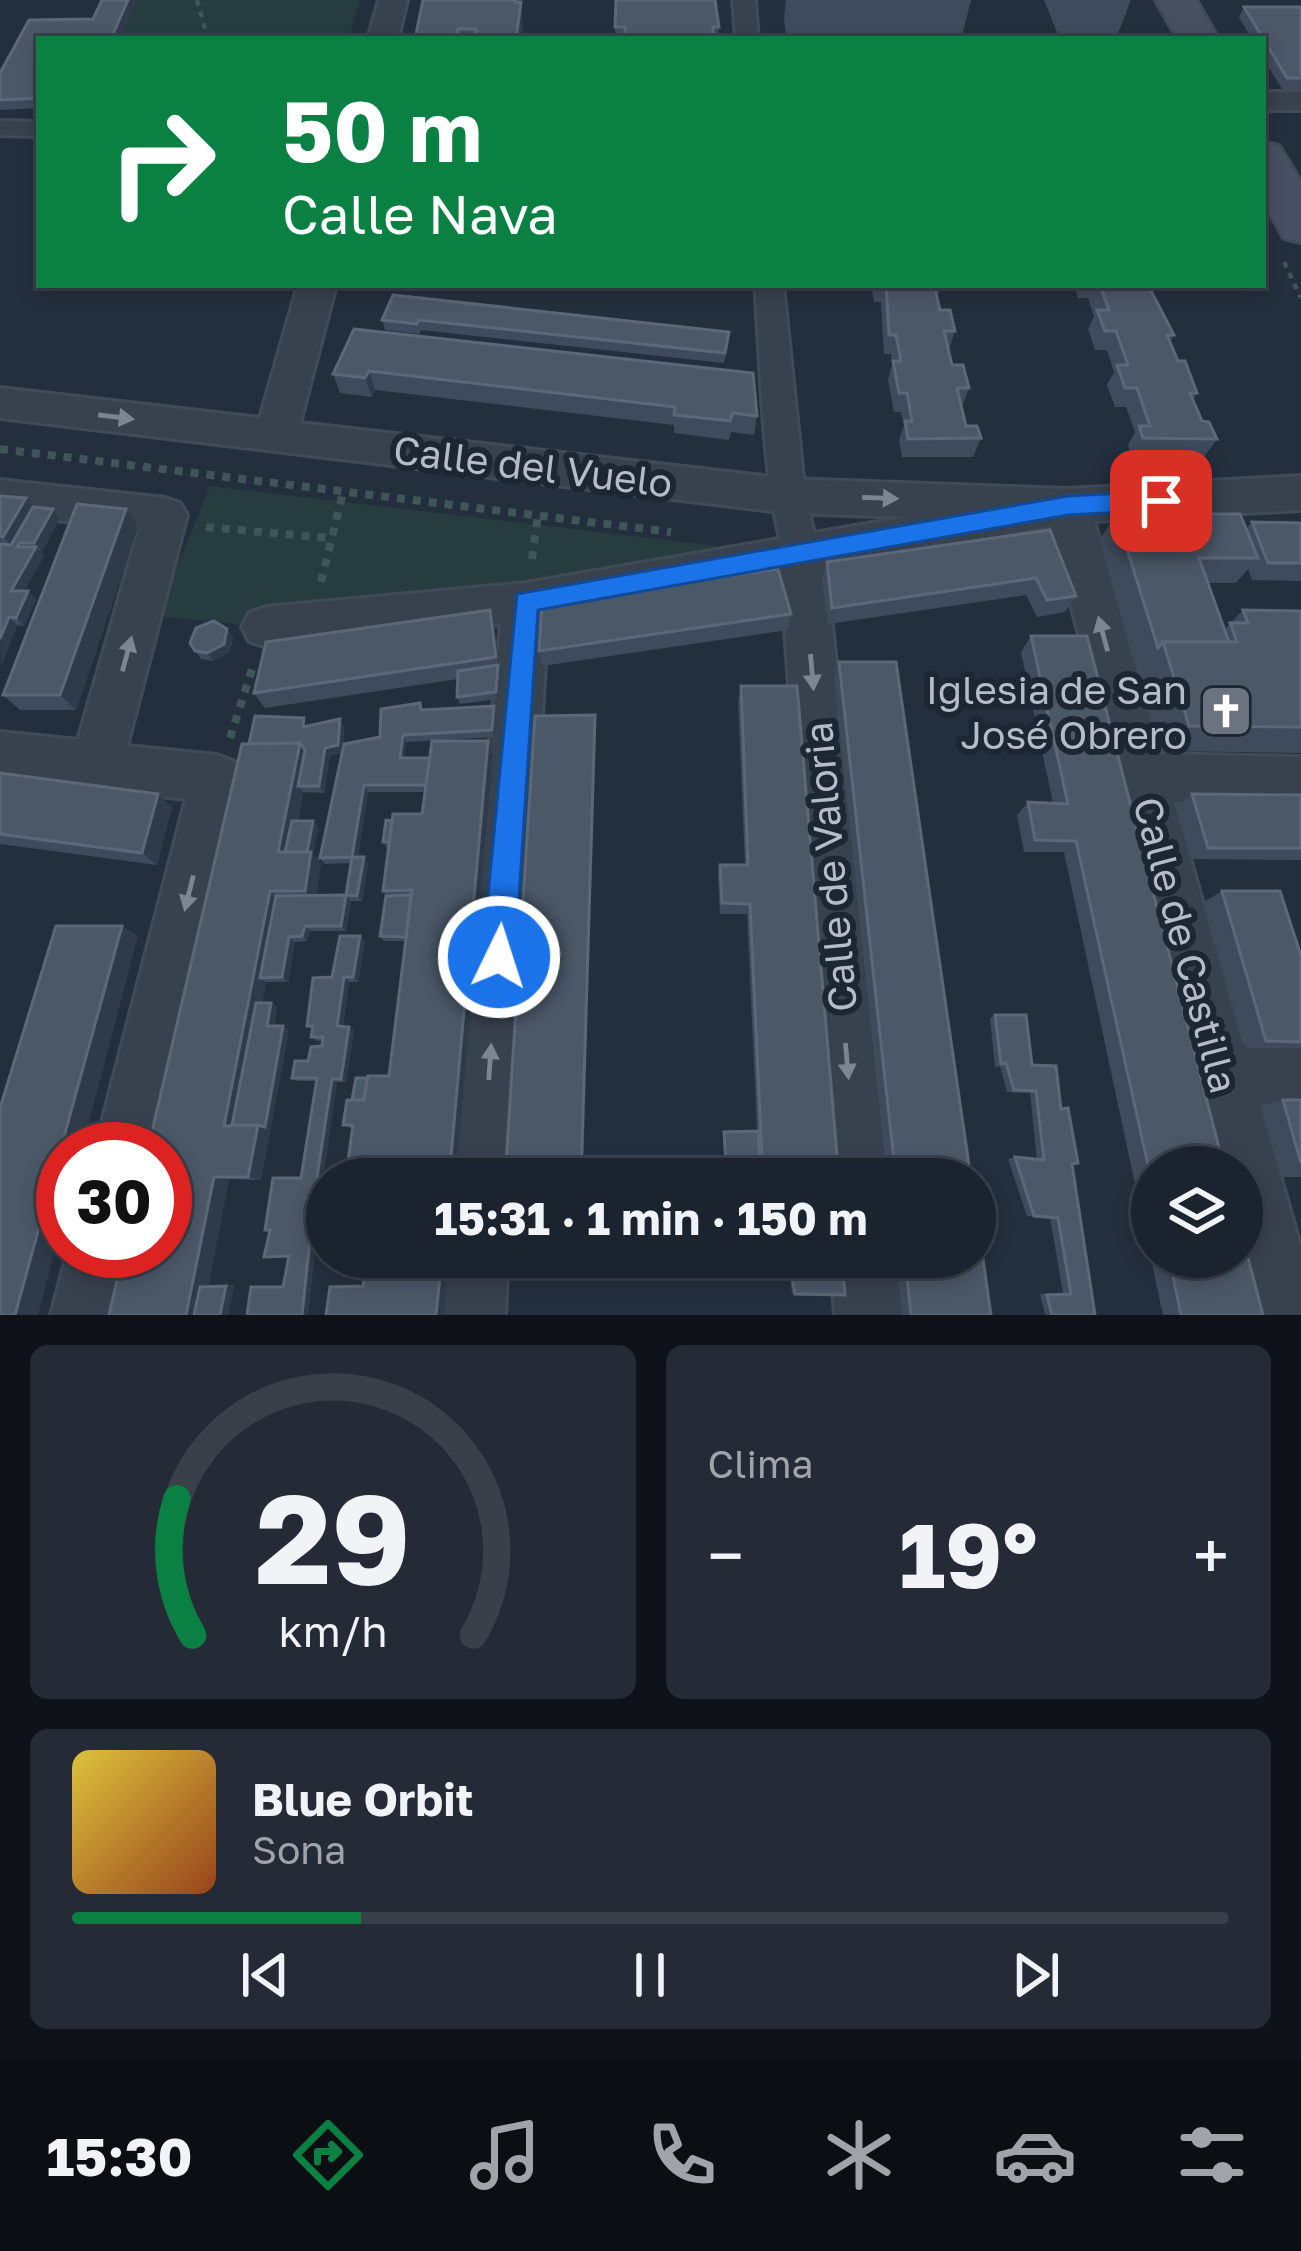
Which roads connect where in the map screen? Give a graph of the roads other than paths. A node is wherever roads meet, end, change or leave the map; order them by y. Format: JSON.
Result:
{"nodes":[{"id":1,"x":393,"y":0,"type":"edge"},
{"id":2,"x":744,"y":0,"type":"edge"},
{"id":3,"x":1177,"y":0,"type":"edge"},
{"id":4,"x":384,"y":36,"type":"edge"},
{"id":5,"x":747,"y":36,"type":"edge"},
{"id":6,"x":1196,"y":36,"type":"edge"},
{"id":7,"x":1266,"y":101,"type":"edge"},
{"id":8,"x":1301,"y":101,"type":"edge"},
{"id":9,"x":0,"y":128,"type":"edge"},
{"id":10,"x":36,"y":129,"type":"edge"},
{"id":11,"x":1266,"y":162,"type":"edge"},
{"id":12,"x":1301,"y":227,"type":"edge"},
{"id":13,"x":315,"y":288,"type":"edge"},
{"id":14,"x":769,"y":288,"type":"edge"},
{"id":15,"x":0,"y":403,"type":"edge"},
{"id":16,"x":276,"y":436,"type":"junction"},
{"id":17,"x":1301,"y":493,"type":"edge"},
{"id":18,"x":0,"y":496,"type":"edge"},
{"id":19,"x":789,"y":496,"type":"junction"},
{"id":20,"x":1068,"y":506,"type":"junction"},
{"id":21,"x":802,"y":556,"type":"junction"},
{"id":22,"x":526,"y":602,"type":"junction"},
{"id":23,"x":288,"y":625,"type":"road end"},
{"id":24,"x":0,"y":755,"type":"edge"},
{"id":25,"x":96,"y":766,"type":"junction"},
{"id":26,"x":1140,"y":777,"type":"junction"},
{"id":27,"x":1301,"y":781,"type":"edge"},
{"id":28,"x":1221,"y":1075,"type":"junction"},
{"id":29,"x":1301,"y":1075,"type":"edge"},
{"id":30,"x":133,"y":1122,"type":"edge"},
{"id":31,"x":484,"y":1158,"type":"edge"},
{"id":32,"x":855,"y":1158,"type":"edge"},
{"id":33,"x":94,"y":1278,"type":"edge"},
{"id":34,"x":474,"y":1278,"type":"edge"},
{"id":35,"x":866,"y":1278,"type":"edge"},
{"id":36,"x":85,"y":1315,"type":"edge"},
{"id":37,"x":471,"y":1315,"type":"edge"},
{"id":38,"x":869,"y":1315,"type":"edge"},
{"id":39,"x":1286,"y":1315,"type":"edge"}],
"edges":[{"from":1,"to":4,"type":"street"},
{"from":2,"to":5,"type":"street"},
{"from":3,"to":6,"type":"main road"},
{"from":7,"to":8,"type":"street"},
{"from":9,"to":10,"type":"street"},
{"from":11,"to":12,"type":"main road"},
{"from":13,"to":16,"type":"street"},
{"from":14,"to":19,"type":"street"},
{"from":15,"to":16,"type":"street","name":"Calle del Vuelo","one_way":true},
{"from":16,"to":19,"type":"street","name":"Calle del Vuelo"},
{"from":17,"to":20,"type":"street"},
{"from":25,"to":18,"type":"street","one_way":true},
{"from":19,"to":20,"type":"street","name":"Calle del Vuelo","one_way":true},
{"from":19,"to":21,"type":"street"},
{"from":20,"to":21,"type":"street"},
{"from":26,"to":20,"type":"street","name":"Calle de Castilla","one_way":true},
{"from":21,"to":22,"type":"street"},
{"from":21,"to":32,"type":"street","name":"Calle de Valoria","one_way":true},
{"from":22,"to":23,"type":"street"},
{"from":31,"to":22,"type":"street","one_way":true},
{"from":24,"to":25,"type":"street"},
{"from":25,"to":30,"type":"street","one_way":true},
{"from":26,"to":27,"type":"street"},
{"from":26,"to":28,"type":"street","name":"Calle de Castilla"},
{"from":28,"to":29,"type":"street"},
{"from":28,"to":39,"type":"street","name":"Calle de Castilla"},
{"from":33,"to":36,"type":"street"},
{"from":34,"to":37,"type":"street"},
{"from":35,"to":38,"type":"street"}]}
